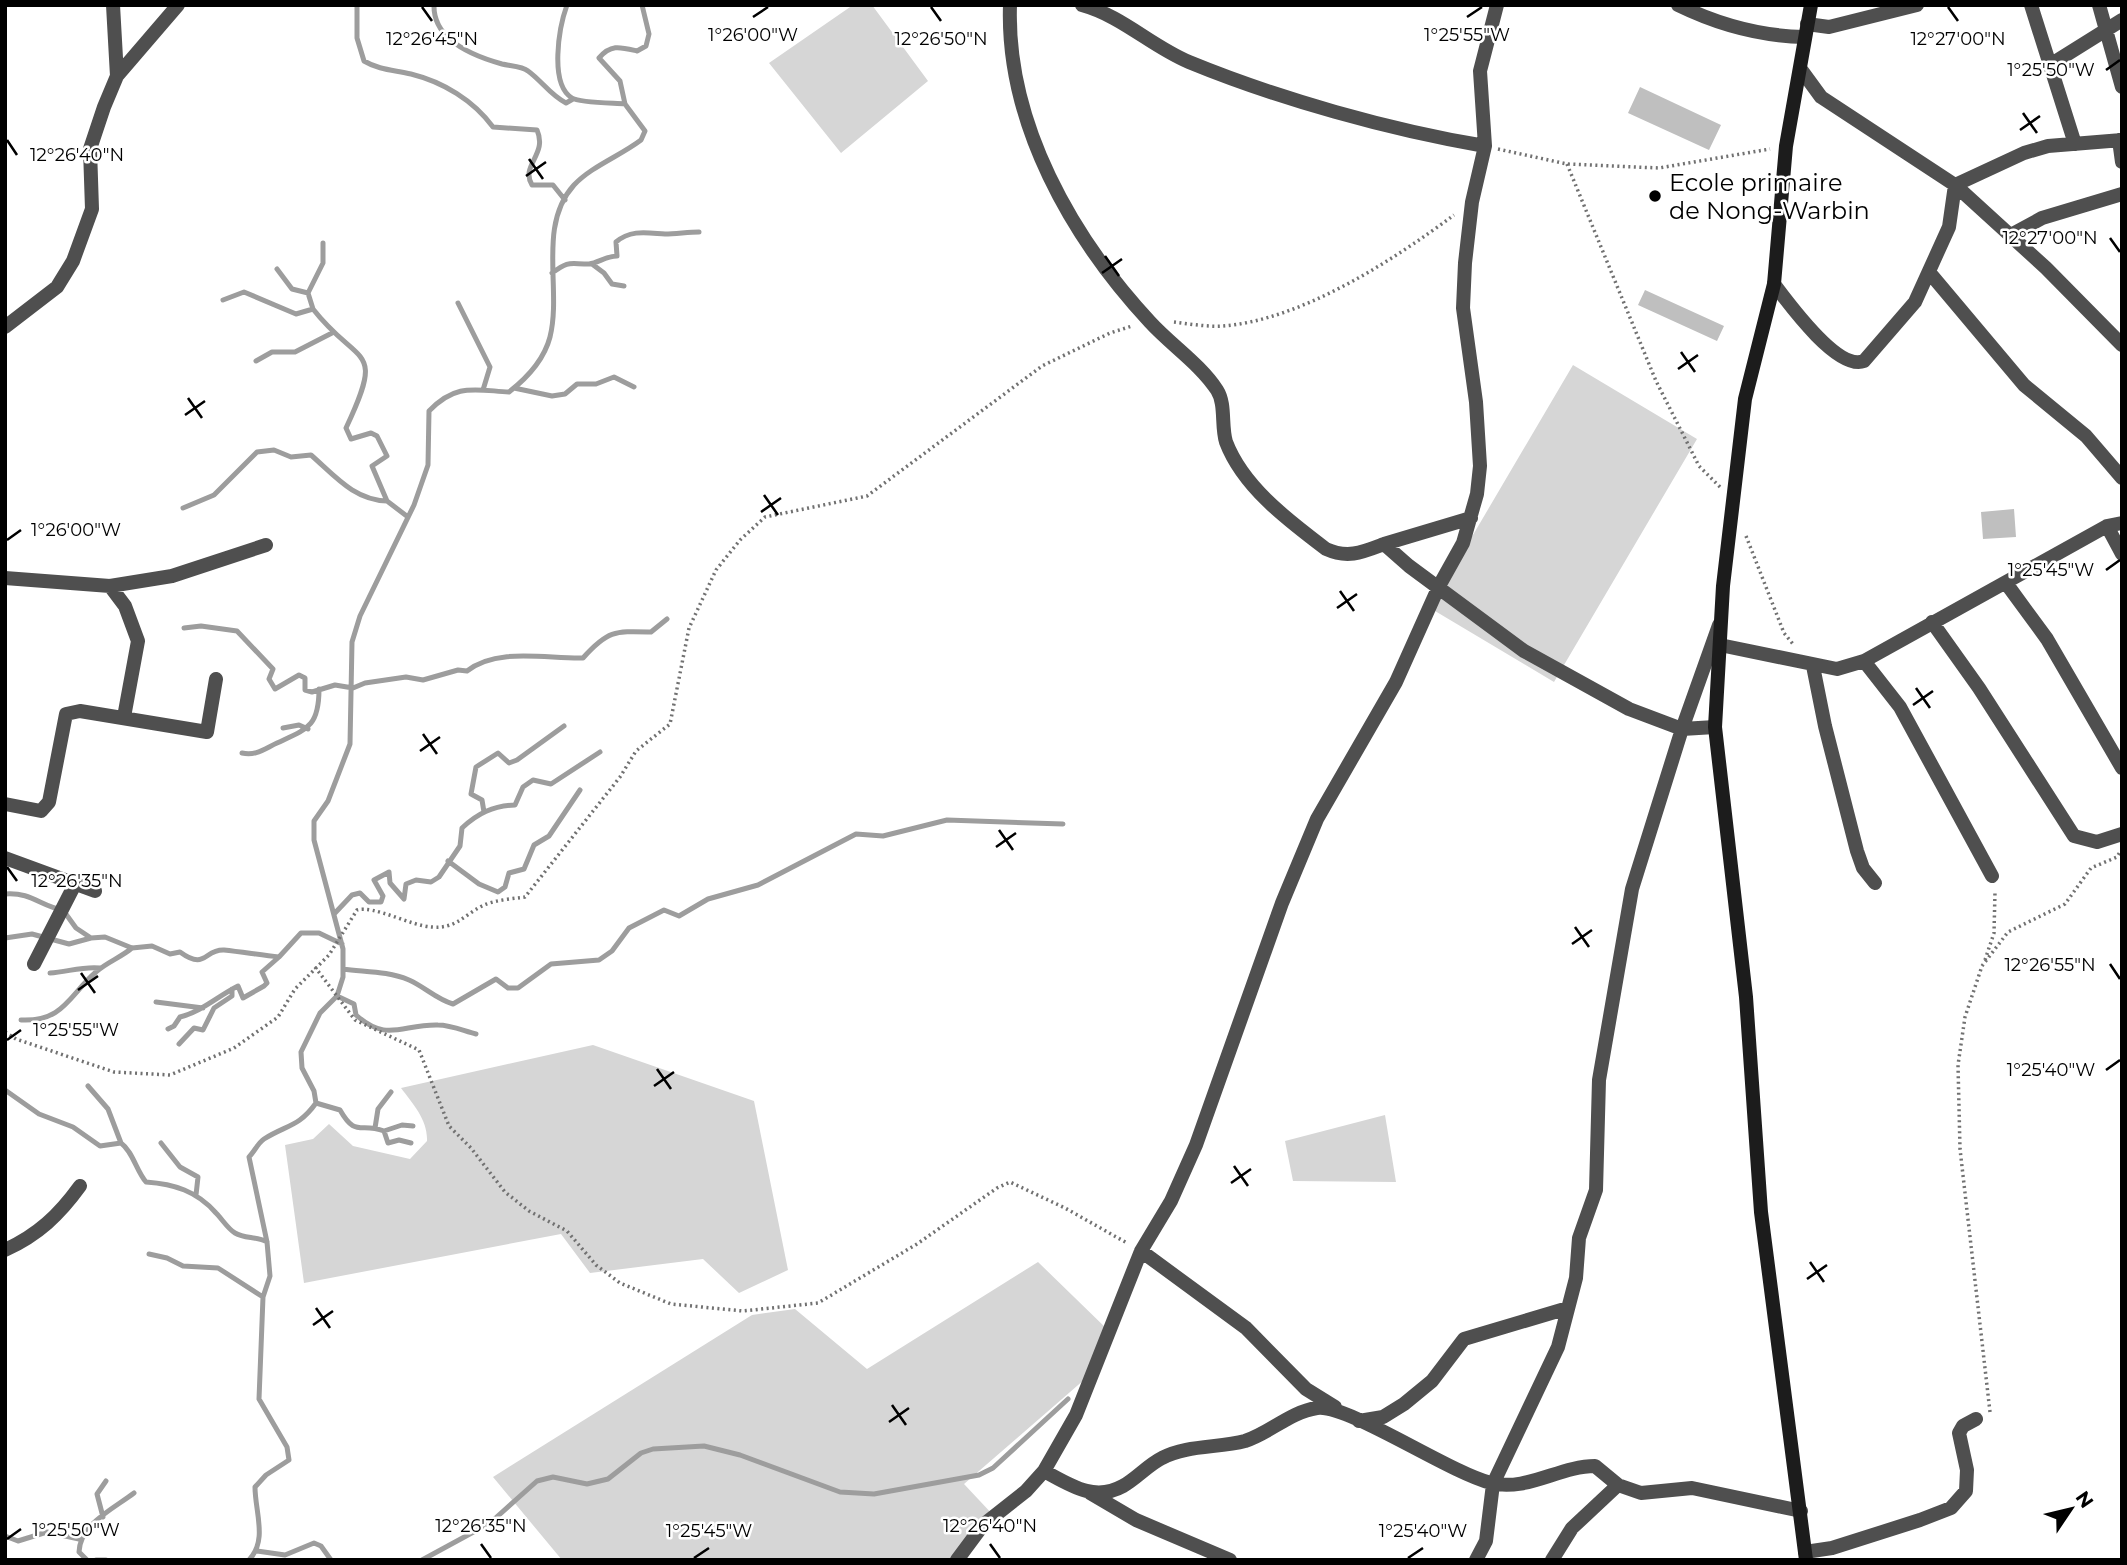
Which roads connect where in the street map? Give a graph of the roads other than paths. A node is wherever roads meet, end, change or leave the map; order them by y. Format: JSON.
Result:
{"nodes":[{"id":1,"x":113,"y":5,"type":"edge"},
{"id":2,"x":178,"y":5,"type":"edge"},
{"id":3,"x":1010,"y":5,"type":"edge"},
{"id":4,"x":1082,"y":5,"type":"edge"},
{"id":5,"x":1497,"y":5,"type":"edge"},
{"id":6,"x":1678,"y":5,"type":"edge"},
{"id":7,"x":1811,"y":5,"type":"edge"},
{"id":8,"x":1917,"y":5,"type":"edge"},
{"id":9,"x":2031,"y":5,"type":"edge"},
{"id":10,"x":2099,"y":5,"type":"edge"},
{"id":11,"x":2122,"y":20,"type":"edge"},
{"id":12,"x":2108,"y":29,"type":"junction"},
{"id":13,"x":1806,"y":31,"type":"junction"},
{"id":14,"x":2050,"y":65,"type":"junction"},
{"id":15,"x":1802,"y":71,"type":"junction"},
{"id":16,"x":117,"y":76,"type":"junction"},
{"id":17,"x":2122,"y":87,"type":"edge"},
{"id":18,"x":2120,"y":140,"type":"edge"},
{"id":19,"x":2075,"y":144,"type":"junction"},
{"id":20,"x":1485,"y":146,"type":"junction"},
{"id":21,"x":2122,"y":162,"type":"edge"},
{"id":22,"x":1955,"y":185,"type":"junction"},
{"id":23,"x":2122,"y":194,"type":"edge"},
{"id":24,"x":2011,"y":235,"type":"junction"},
{"id":25,"x":1929,"y":272,"type":"junction"},
{"id":26,"x":1774,"y":284,"type":"junction"},
{"id":27,"x":5,"y":327,"type":"edge"},
{"id":28,"x":2122,"y":345,"type":"edge"},
{"id":29,"x":2122,"y":478,"type":"edge"},
{"id":30,"x":1471,"y":518,"type":"junction"},
{"id":31,"x":2115,"y":525,"type":"edge"},
{"id":32,"x":1384,"y":544,"type":"junction"},
{"id":33,"x":266,"y":545,"type":"dead end"},
{"id":34,"x":2122,"y":554,"type":"edge"},
{"id":35,"x":5,"y":578,"type":"edge"},
{"id":36,"x":2006,"y":583,"type":"junction"},
{"id":37,"x":110,"y":586,"type":"junction"},
{"id":38,"x":1439,"y":586,"type":"junction"},
{"id":39,"x":1723,"y":612,"type":"junction"},
{"id":40,"x":1932,"y":622,"type":"junction"},
{"id":41,"x":1720,"y":645,"type":"junction"},
{"id":42,"x":1864,"y":661,"type":"junction"},
{"id":43,"x":1813,"y":666,"type":"junction"},
{"id":44,"x":216,"y":679,"type":"dead end"},
{"id":45,"x":124,"y":718,"type":"junction"},
{"id":46,"x":1715,"y":727,"type":"junction"},
{"id":47,"x":1682,"y":729,"type":"junction"},
{"id":48,"x":2122,"y":768,"type":"edge"},
{"id":49,"x":5,"y":804,"type":"edge"},
{"id":50,"x":2122,"y":834,"type":"edge"},
{"id":51,"x":5,"y":858,"type":"edge"},
{"id":52,"x":1992,"y":876,"type":"road end"},
{"id":53,"x":1875,"y":883,"type":"dead end"},
{"id":54,"x":75,"y":884,"type":"junction"},
{"id":55,"x":95,"y":891,"type":"dead end"},
{"id":56,"x":34,"y":964,"type":"dead end"},
{"id":57,"x":80,"y":1186,"type":"dead end"},
{"id":58,"x":5,"y":1250,"type":"edge"},
{"id":59,"x":1141,"y":1251,"type":"junction"},
{"id":60,"x":1568,"y":1308,"type":"junction"},
{"id":61,"x":1336,"y":1408,"type":"junction"},
{"id":62,"x":1976,"y":1419,"type":"road end"},
{"id":63,"x":1359,"y":1421,"type":"junction"},
{"id":64,"x":1044,"y":1471,"type":"junction"},
{"id":65,"x":1493,"y":1483,"type":"junction"},
{"id":66,"x":1618,"y":1485,"type":"junction"},
{"id":67,"x":1089,"y":1493,"type":"junction"},
{"id":68,"x":1801,"y":1511,"type":"junction"},
{"id":69,"x":1805,"y":1556,"type":"edge"},
{"id":70,"x":957,"y":1560,"type":"edge"},
{"id":71,"x":1230,"y":1560,"type":"edge"},
{"id":72,"x":1476,"y":1560,"type":"edge"},
{"id":73,"x":1552,"y":1560,"type":"edge"}],
"edges":[{"from":1,"to":16,"type":"street"},
{"from":2,"to":16,"type":"street"},
{"from":3,"to":32,"type":"street"},
{"from":4,"to":20,"type":"street"},
{"from":5,"to":20,"type":"street"},
{"from":6,"to":13,"type":"street"},
{"from":7,"to":13,"type":"street"},
{"from":8,"to":13,"type":"street"},
{"from":9,"to":14,"type":"street"},
{"from":10,"to":12,"type":"street"},
{"from":11,"to":12,"type":"street"},
{"from":12,"to":14,"type":"street"},
{"from":12,"to":17,"type":"street"},
{"from":13,"to":15,"type":"street"},
{"from":14,"to":19,"type":"street"},
{"from":15,"to":22,"type":"street"},
{"from":15,"to":26,"type":"street"},
{"from":16,"to":27,"type":"street"},
{"from":18,"to":19,"type":"street"},
{"from":18,"to":21,"type":"street"},
{"from":19,"to":22,"type":"street"},
{"from":20,"to":30,"type":"street"},
{"from":22,"to":24,"type":"street"},
{"from":22,"to":25,"type":"street"},
{"from":23,"to":24,"type":"street"},
{"from":24,"to":28,"type":"street"},
{"from":25,"to":26,"type":"street"},
{"from":25,"to":29,"type":"street"},
{"from":26,"to":39,"type":"street"},
{"from":30,"to":32,"type":"street"},
{"from":30,"to":38,"type":"street"},
{"from":31,"to":34,"type":"street"},
{"from":31,"to":36,"type":"street"},
{"from":32,"to":38,"type":"street"},
{"from":33,"to":37,"type":"street"},
{"from":35,"to":37,"type":"street"},
{"from":36,"to":40,"type":"street"},
{"from":36,"to":48,"type":"street"},
{"from":37,"to":45,"type":"street"},
{"from":38,"to":47,"type":"street"},
{"from":38,"to":59,"type":"street"},
{"from":39,"to":41,"type":"street"},
{"from":39,"to":47,"type":"street"},
{"from":40,"to":42,"type":"street"},
{"from":40,"to":50,"type":"street"},
{"from":41,"to":43,"type":"street"},
{"from":41,"to":46,"type":"street"},
{"from":42,"to":43,"type":"street"},
{"from":42,"to":52,"type":"street"},
{"from":43,"to":53,"type":"street"},
{"from":44,"to":45,"type":"street"},
{"from":45,"to":49,"type":"street"},
{"from":46,"to":47,"type":"street"},
{"from":46,"to":68,"type":"street"},
{"from":47,"to":60,"type":"street"},
{"from":51,"to":54,"type":"street"},
{"from":54,"to":55,"type":"street"},
{"from":54,"to":56,"type":"street"},
{"from":57,"to":58,"type":"street"},
{"from":59,"to":61,"type":"street"},
{"from":59,"to":64,"type":"street"},
{"from":60,"to":63,"type":"street"},
{"from":60,"to":65,"type":"street"},
{"from":61,"to":63,"type":"street"},
{"from":61,"to":67,"type":"street"},
{"from":62,"to":69,"type":"street"},
{"from":63,"to":65,"type":"street"},
{"from":64,"to":67,"type":"street"},
{"from":64,"to":70,"type":"street"},
{"from":65,"to":66,"type":"street"},
{"from":65,"to":72,"type":"street"},
{"from":66,"to":68,"type":"street"},
{"from":66,"to":73,"type":"street"},
{"from":67,"to":71,"type":"street"},
{"from":68,"to":69,"type":"street"}]}
